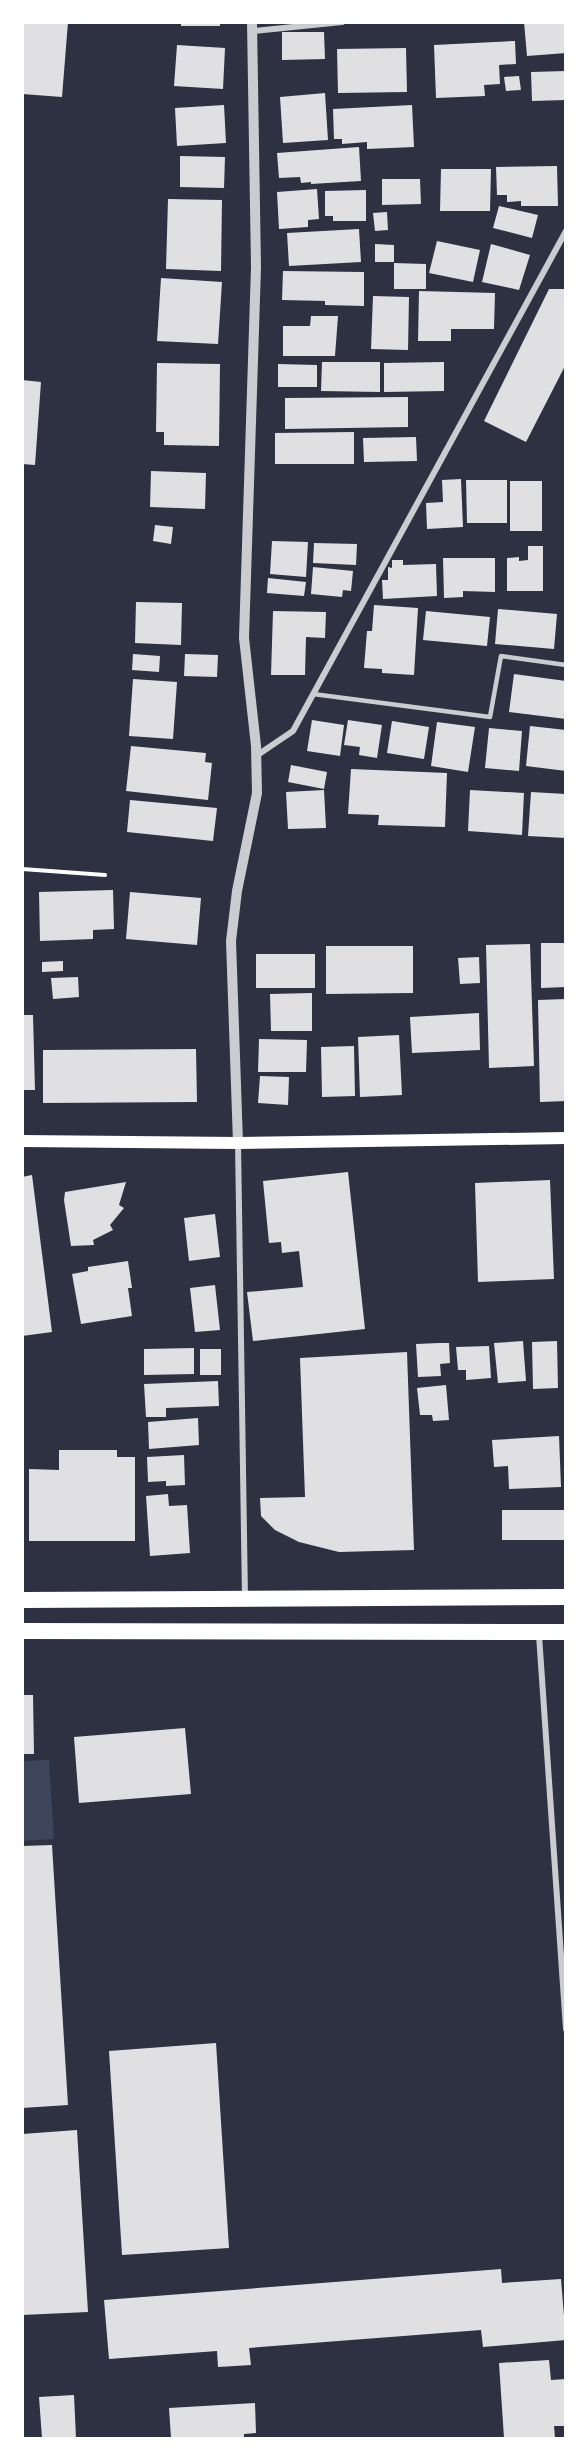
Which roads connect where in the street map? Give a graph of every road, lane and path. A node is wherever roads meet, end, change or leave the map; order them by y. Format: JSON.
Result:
{"nodes":[{"id":1,"x":342,"y":22,"type":"edge"},
{"id":2,"x":253,"y":27,"type":"edge"},
{"id":3,"x":566,"y":231,"type":"edge"},
{"id":4,"x":564,"y":238,"type":"edge"},
{"id":5,"x":566,"y":664,"type":"edge"},
{"id":6,"x":313,"y":694,"type":"junction"},
{"id":7,"x":256,"y":756,"type":"junction"},
{"id":8,"x":22,"y":869,"type":"edge"},
{"id":9,"x":105,"y":875,"type":"dead end"},
{"id":10,"x":566,"y":1138,"type":"edge"},
{"id":11,"x":22,"y":1141,"type":"edge"},
{"id":12,"x":238,"y":1143,"type":"junction"},
{"id":13,"x":566,"y":1597,"type":"edge"},
{"id":14,"x":245,"y":1599,"type":"junction"},
{"id":15,"x":22,"y":1600,"type":"edge"},
{"id":16,"x":22,"y":1631,"type":"edge"},
{"id":17,"x":538,"y":1632,"type":"junction"},
{"id":18,"x":566,"y":1632,"type":"edge"},
{"id":19,"x":566,"y":2029,"type":"edge"}],
"edges":[{"from":1,"to":2,"type":"street"},
{"from":2,"to":7,"type":"street"},
{"from":3,"to":4,"type":"street"},
{"from":4,"to":6,"type":"street"},
{"from":5,"to":6,"type":"lane"},
{"from":6,"to":7,"type":"street"},
{"from":7,"to":12,"type":"street"},
{"from":8,"to":9,"type":"path"},
{"from":10,"to":12,"type":"main road"},
{"from":11,"to":12,"type":"main road"},
{"from":12,"to":14,"type":"street"},
{"from":13,"to":14,"type":"highway"},
{"from":14,"to":15,"type":"highway"},
{"from":16,"to":17,"type":"highway"},
{"from":17,"to":18,"type":"highway"},
{"from":17,"to":19,"type":"street"}]}
